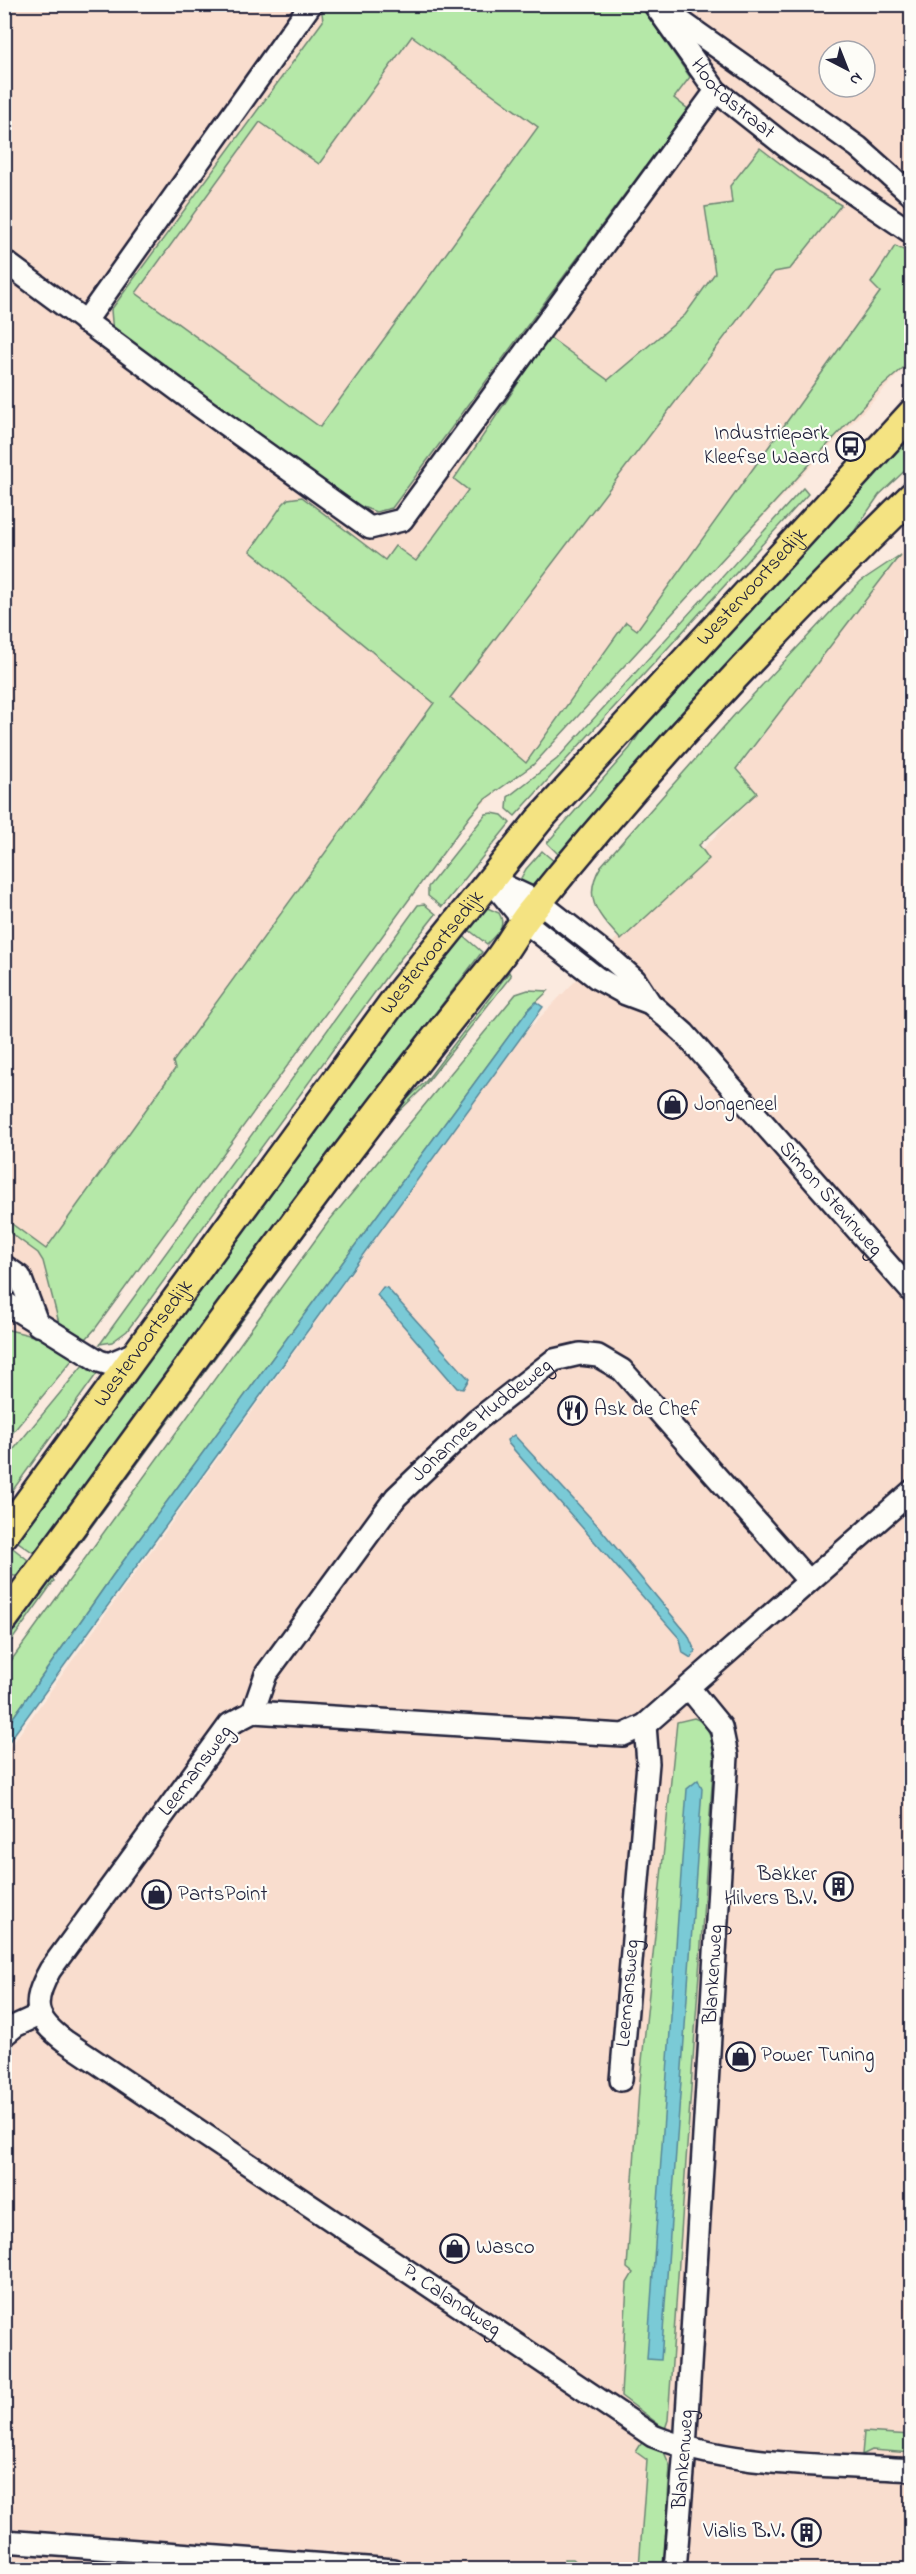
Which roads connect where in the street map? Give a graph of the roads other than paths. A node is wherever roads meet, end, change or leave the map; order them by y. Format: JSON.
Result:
{"nodes":[{"id":1,"x":311,"y":4,"type":"edge"},
{"id":2,"x":655,"y":4,"type":"edge"},
{"id":3,"x":716,"y":91,"type":"junction"},
{"id":4,"x":905,"y":190,"type":"edge"},
{"id":5,"x":881,"y":211,"type":"junction"},
{"id":6,"x":912,"y":233,"type":"edge"},
{"id":7,"x":4,"y":261,"type":"edge"},
{"id":8,"x":85,"y":322,"type":"junction"},
{"id":9,"x":912,"y":413,"type":"edge"},
{"id":10,"x":912,"y":496,"type":"edge"},
{"id":11,"x":490,"y":879,"type":"junction"},
{"id":12,"x":531,"y":912,"type":"junction"},
{"id":13,"x":650,"y":1003,"type":"junction"},
{"id":14,"x":4,"y":1266,"type":"edge"},
{"id":15,"x":912,"y":1292,"type":"edge"},
{"id":16,"x":4,"y":1302,"type":"edge"},
{"id":17,"x":38,"y":1324,"type":"junction"},
{"id":18,"x":136,"y":1352,"type":"junction"},
{"id":19,"x":912,"y":1491,"type":"edge"},
{"id":20,"x":4,"y":1535,"type":"edge"},
{"id":21,"x":808,"y":1580,"type":"junction"},
{"id":22,"x":5,"y":1616,"type":"edge"},
{"id":23,"x":689,"y":1688,"type":"junction"},
{"id":24,"x":253,"y":1712,"type":"junction"},
{"id":25,"x":645,"y":1725,"type":"junction"},
{"id":26,"x":39,"y":2014,"type":"junction"},
{"id":27,"x":4,"y":2035,"type":"edge"},
{"id":28,"x":621,"y":2080,"type":"dead end"},
{"id":29,"x":685,"y":2448,"type":"junction"},
{"id":30,"x":912,"y":2470,"type":"edge"},
{"id":31,"x":4,"y":2541,"type":"edge"},
{"id":32,"x":394,"y":2570,"type":"edge"},
{"id":33,"x":675,"y":2570,"type":"edge"}],
"edges":[{"from":1,"to":8,"type":"street"},
{"from":2,"to":3,"type":"street","name":"Hoofdstraat"},
{"from":2,"to":4,"type":"street","name":"Hoofdstraat"},
{"from":3,"to":5,"type":"street","name":"Hoofdstraat"},
{"from":3,"to":8,"type":"street"},
{"from":4,"to":5,"type":"street"},
{"from":5,"to":6,"type":"street"},
{"from":7,"to":8,"type":"street"},
{"from":9,"to":11,"type":"main road","name":"Westervoortsedijk"},
{"from":10,"to":12,"type":"main road"},
{"from":11,"to":12,"type":"street"},
{"from":11,"to":18,"type":"main road","name":"Westervoortsedijk"},
{"from":12,"to":13,"type":"street","name":"Simon Stevinweg"},
{"from":12,"to":13,"type":"street","name":"Simon Stevinweg"},
{"from":12,"to":22,"type":"main road"},
{"from":13,"to":15,"type":"street","name":"Simon Stevinweg"},
{"from":14,"to":17,"type":"street"},
{"from":16,"to":17,"type":"street"},
{"from":17,"to":18,"type":"street"},
{"from":18,"to":20,"type":"main road","name":"Westervoortsedijk"},
{"from":19,"to":21,"type":"street"},
{"from":21,"to":23,"type":"street"},
{"from":21,"to":24,"type":"street","name":"Johannes Huddeweg"},
{"from":23,"to":25,"type":"street","name":"Leemansweg"},
{"from":23,"to":29,"type":"street","name":"Blankenweg"},
{"from":24,"to":25,"type":"street","name":"Leemansweg"},
{"from":24,"to":26,"type":"street","name":"Leemansweg"},
{"from":25,"to":28,"type":"street","name":"Leemansweg"},
{"from":26,"to":27,"type":"street"},
{"from":26,"to":29,"type":"street","name":"P. Calandweg"},
{"from":29,"to":30,"type":"street","name":"P. Calandweg"},
{"from":29,"to":33,"type":"street","name":"Blankenweg"},
{"from":31,"to":32,"type":"street"}]}
